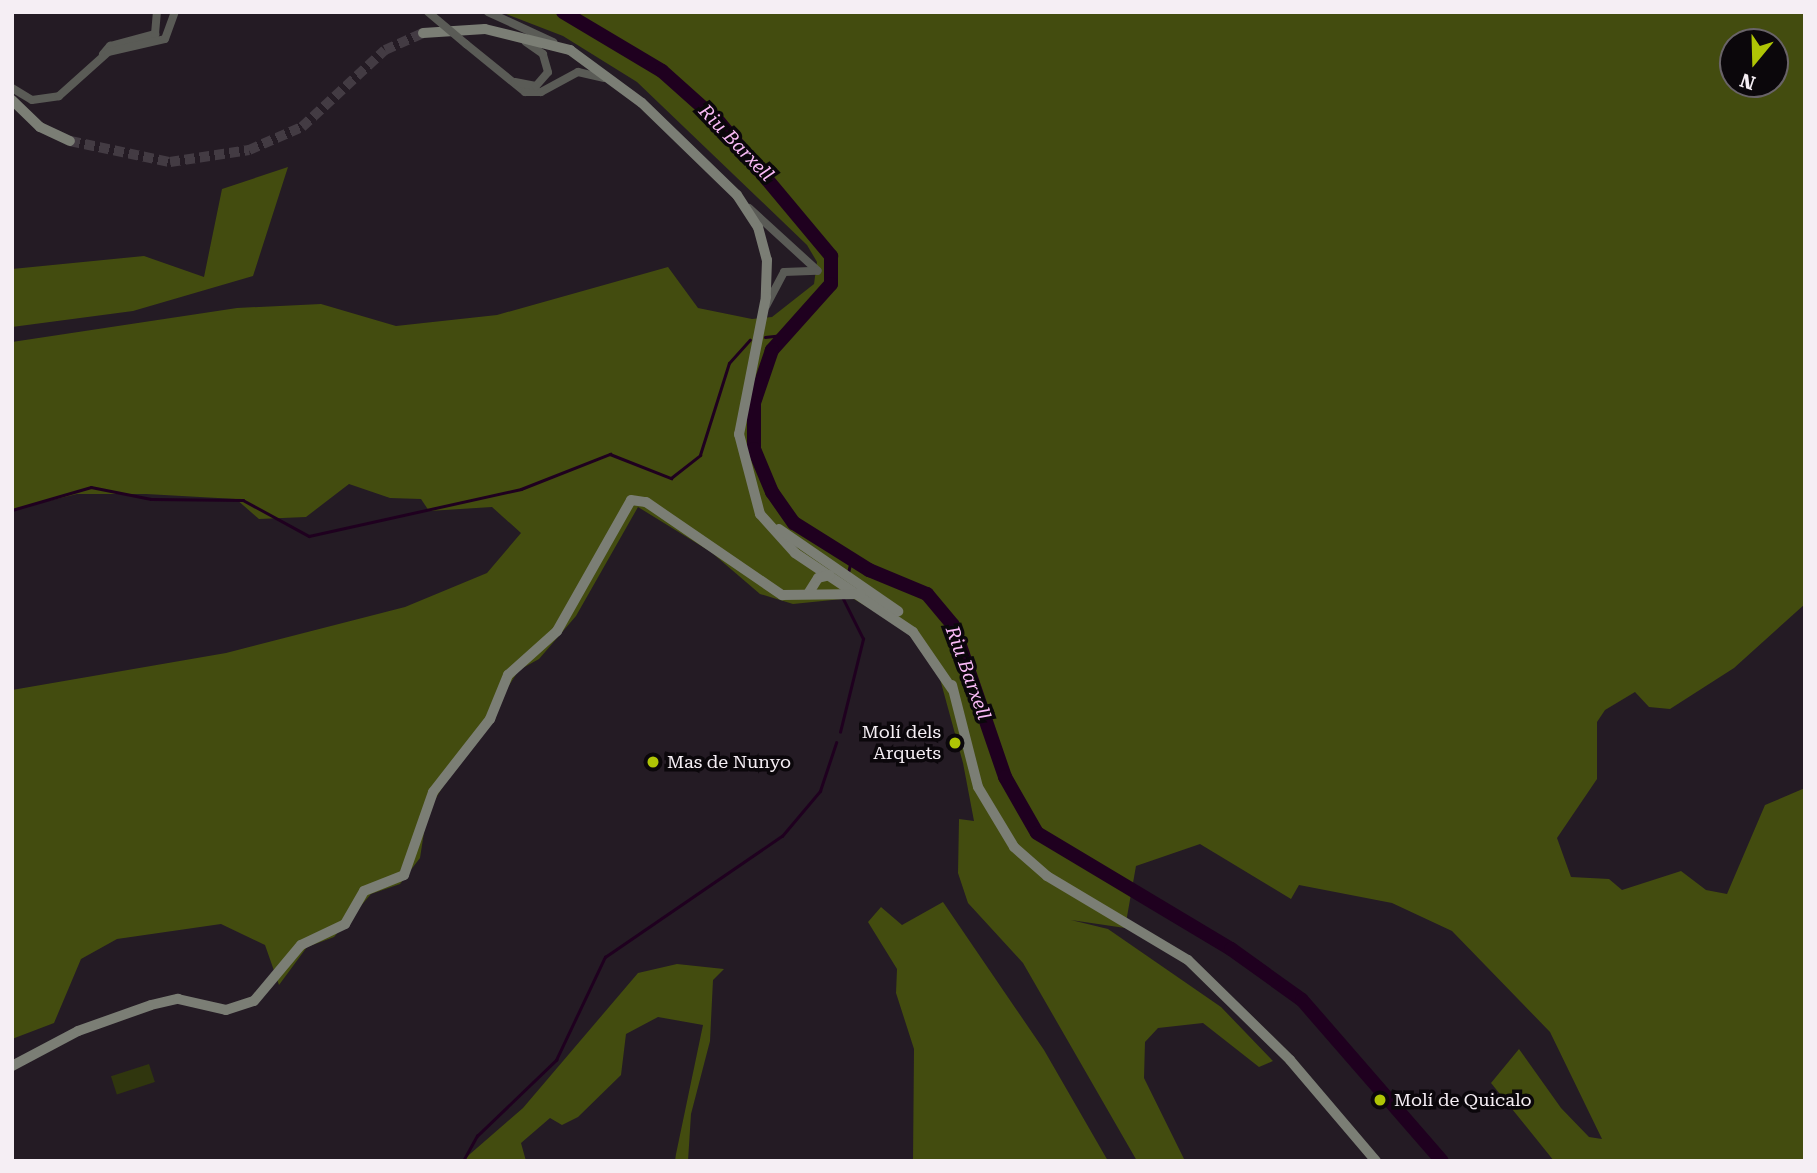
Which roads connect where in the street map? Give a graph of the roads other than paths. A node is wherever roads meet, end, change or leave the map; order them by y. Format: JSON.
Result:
{"nodes":[{"id":1,"x":157,"y":12,"type":"edge"},
{"id":2,"x":175,"y":12,"type":"edge"},
{"id":3,"x":428,"y":12,"type":"edge"},
{"id":4,"x":488,"y":12,"type":"edge"},
{"id":5,"x":485,"y":29,"type":"junction"},
{"id":6,"x":423,"y":33,"type":"tunnel mouth"},
{"id":7,"x":555,"y":43,"type":"junction"},
{"id":8,"x":102,"y":57,"type":"junction"},
{"id":9,"x":506,"y":78,"type":"junction"},
{"id":10,"x":12,"y":88,"type":"edge"},
{"id":11,"x":12,"y":100,"type":"edge"},
{"id":12,"x":642,"y":103,"type":"junction"},
{"id":13,"x":70,"y":141,"type":"tunnel mouth"},
{"id":14,"x":744,"y":204,"type":"junction"},
{"id":15,"x":804,"y":254,"type":"junction"},
{"id":16,"x":796,"y":267,"type":"junction"},
{"id":17,"x":764,"y":309,"type":"junction"},
{"id":18,"x":756,"y":504,"type":"junction"},
{"id":19,"x":805,"y":551,"type":"junction"},
{"id":20,"x":812,"y":565,"type":"junction"},
{"id":21,"x":830,"y":575,"type":"junction"},
{"id":22,"x":818,"y":578,"type":"junction"},
{"id":23,"x":825,"y":590,"type":"junction"},
{"id":24,"x":861,"y":590,"type":"junction"},
{"id":25,"x":808,"y":594,"type":"junction"},
{"id":26,"x":12,"y":1066,"type":"edge"},
{"id":27,"x":1376,"y":1161,"type":"edge"}],
"edges":[{"from":1,"to":8,"type":"street"},
{"from":2,"to":8,"type":"street"},
{"from":3,"to":9,"type":"street","bridge":true},
{"from":4,"to":7,"type":"street"},
{"from":5,"to":6,"type":"main road"},
{"from":5,"to":7,"type":"main road"},
{"from":5,"to":9,"type":"street"},
{"from":7,"to":12,"type":"main road"},
{"from":8,"to":10,"type":"street"},
{"from":9,"to":12,"type":"street"},
{"from":11,"to":13,"type":"main road"},
{"from":12,"to":14,"type":"main road"},
{"from":14,"to":15,"type":"street"},
{"from":14,"to":17,"type":"main road"},
{"from":15,"to":16,"type":"street"},
{"from":15,"to":16,"type":"street"},
{"from":16,"to":17,"type":"street"},
{"from":17,"to":18,"type":"main road"},
{"from":18,"to":19,"type":"main road"},
{"from":18,"to":20,"type":"main road"},
{"from":19,"to":21,"type":"main road"},
{"from":19,"to":24,"type":"main road"},
{"from":20,"to":21,"type":"main road"},
{"from":20,"to":22,"type":"main road"},
{"from":21,"to":22,"type":"main road"},
{"from":21,"to":23,"type":"main road"},
{"from":21,"to":24,"type":"main road"},
{"from":22,"to":25,"type":"main road"},
{"from":23,"to":24,"type":"main road"},
{"from":23,"to":25,"type":"main road"},
{"from":24,"to":27,"type":"main road"},
{"from":25,"to":26,"type":"main road"}]}
